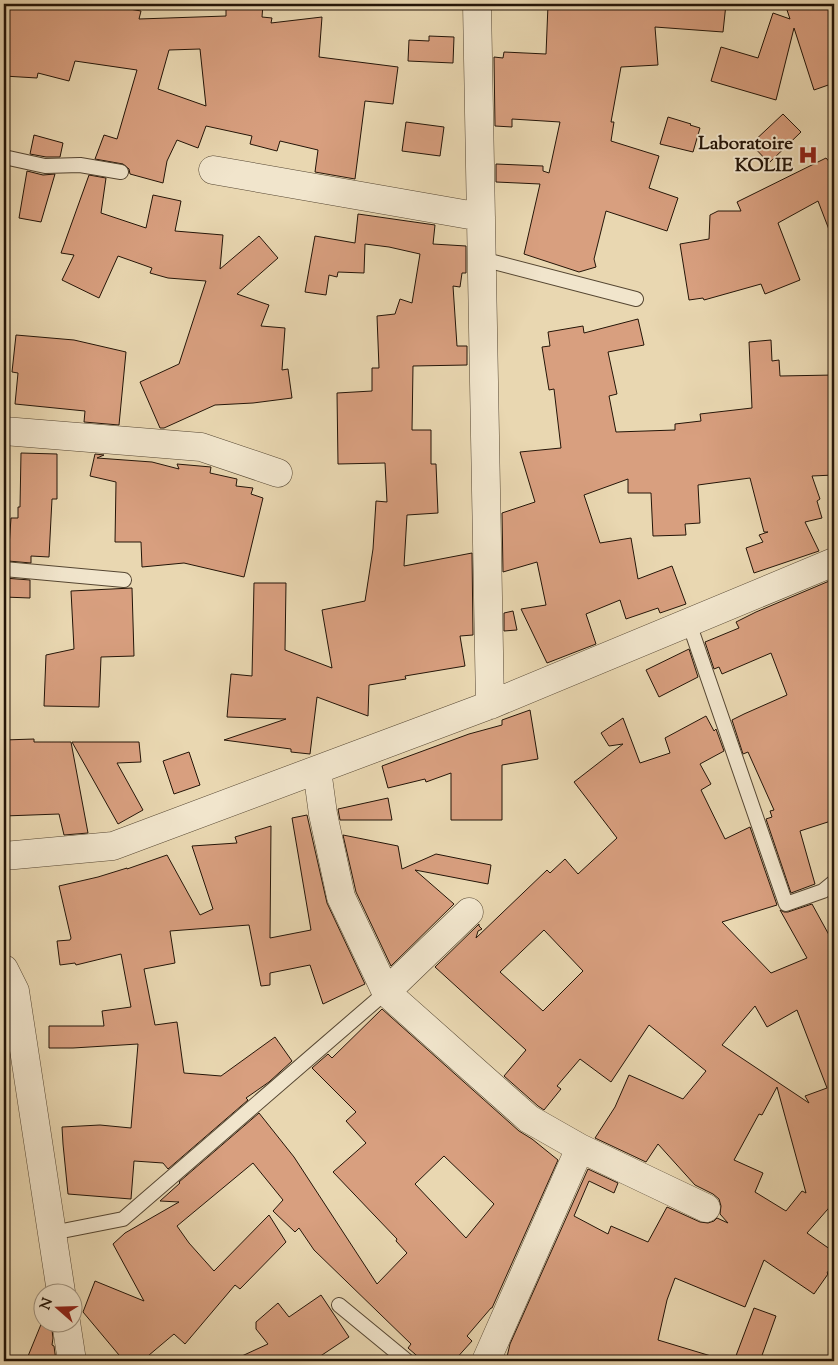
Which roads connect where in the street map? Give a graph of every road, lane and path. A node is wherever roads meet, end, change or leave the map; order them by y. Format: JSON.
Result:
{"nodes":[{"id":1,"x":477,"y":4,"type":"edge"},
{"id":2,"x":4,"y":157,"type":"edge"},
{"id":3,"x":213,"y":170,"type":"dead end"},
{"id":4,"x":122,"y":172,"type":"dead end"},
{"id":5,"x":481,"y":217,"type":"junction"},
{"id":6,"x":482,"y":259,"type":"junction"},
{"id":7,"x":636,"y":299,"type":"dead end"},
{"id":8,"x":4,"y":431,"type":"edge"},
{"id":9,"x":278,"y":473,"type":"dead end"},
{"id":10,"x":834,"y":562,"type":"edge"},
{"id":11,"x":4,"y":569,"type":"edge"},
{"id":12,"x":124,"y":580,"type":"dead end"},
{"id":13,"x":689,"y":623,"type":"junction"},
{"id":14,"x":490,"y":705,"type":"junction"},
{"id":15,"x":317,"y":770,"type":"junction"},
{"id":16,"x":4,"y":856,"type":"edge"},
{"id":17,"x":834,"y":882,"type":"edge"},
{"id":18,"x":469,"y":912,"type":"dead end"},
{"id":19,"x":4,"y":969,"type":"edge"},
{"id":20,"x":386,"y":992,"type":"junction"},
{"id":21,"x":580,"y":1148,"type":"junction"},
{"id":22,"x":706,"y":1208,"type":"dead end"},
{"id":23,"x":52,"y":1233,"type":"junction"},
{"id":24,"x":60,"y":1282,"type":"edge"},
{"id":25,"x":338,"y":1305,"type":"dead end"},
{"id":26,"x":68,"y":1332,"type":"edge"},
{"id":27,"x":72,"y":1361,"type":"edge"},
{"id":28,"x":407,"y":1361,"type":"edge"},
{"id":29,"x":486,"y":1361,"type":"edge"}],
"edges":[{"from":1,"to":5,"type":"street"},
{"from":2,"to":4,"type":"lane"},
{"from":3,"to":5,"type":"street"},
{"from":5,"to":6,"type":"street"},
{"from":6,"to":7,"type":"lane"},
{"from":6,"to":14,"type":"street"},
{"from":8,"to":9,"type":"street"},
{"from":10,"to":13,"type":"street"},
{"from":11,"to":12,"type":"lane"},
{"from":13,"to":14,"type":"street"},
{"from":13,"to":17,"type":"lane"},
{"from":14,"to":15,"type":"street"},
{"from":15,"to":16,"type":"street"},
{"from":15,"to":20,"type":"street"},
{"from":18,"to":20,"type":"street"},
{"from":19,"to":23,"type":"street"},
{"from":20,"to":21,"type":"street"},
{"from":20,"to":23,"type":"lane"},
{"from":21,"to":22,"type":"street"},
{"from":21,"to":29,"type":"street"},
{"from":23,"to":24,"type":"street"},
{"from":25,"to":28,"type":"lane"},
{"from":26,"to":27,"type":"street"}]}
